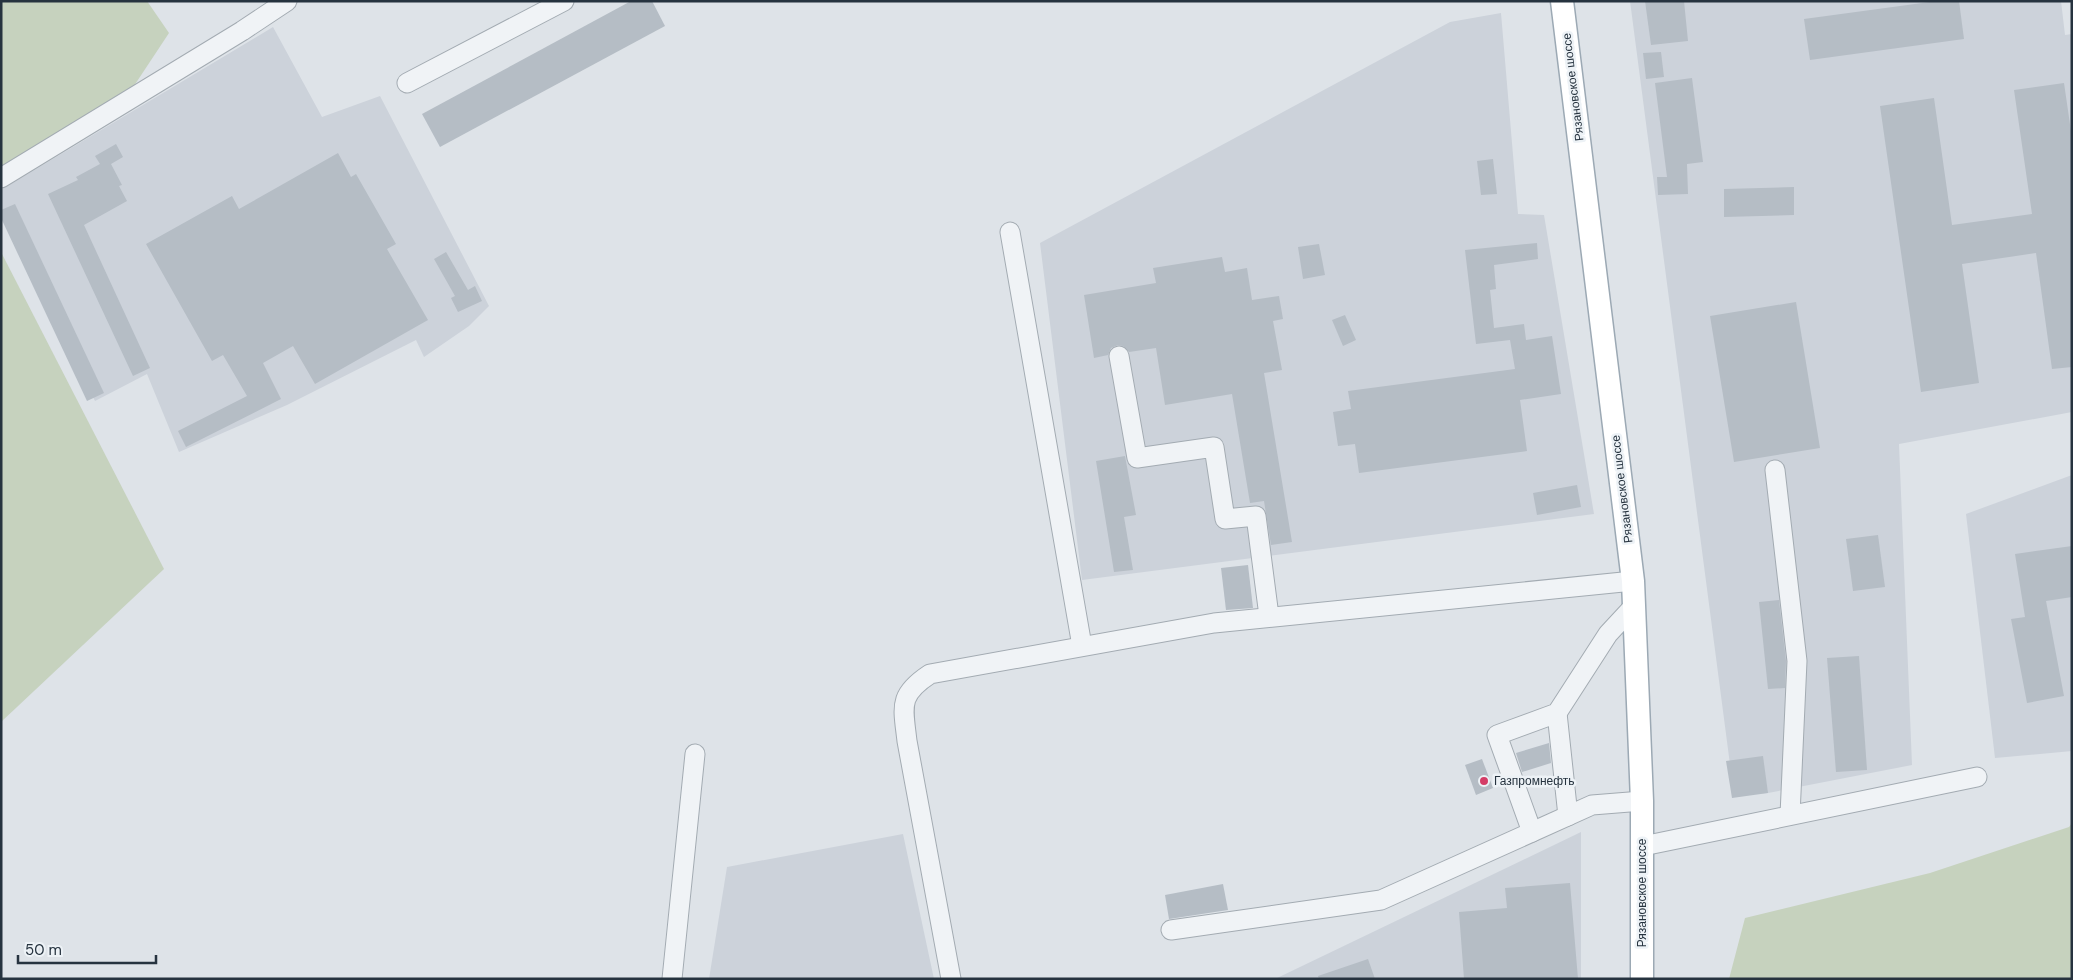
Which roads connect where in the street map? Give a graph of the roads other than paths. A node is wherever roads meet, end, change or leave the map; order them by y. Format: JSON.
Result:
{"nodes":[{"id":1,"x":287,"y":1,"type":"edge"},
{"id":2,"x":564,"y":1,"type":"edge"},
{"id":3,"x":1562,"y":1,"type":"edge"},
{"id":4,"x":407,"y":83,"type":"dead end"},
{"id":5,"x":1,"y":178,"type":"edge"},
{"id":6,"x":1010,"y":232,"type":"dead end"},
{"id":7,"x":1119,"y":356,"type":"dead end"},
{"id":8,"x":1776,"y":470,"type":"dead end"},
{"id":9,"x":1633,"y":581,"type":"junction"},
{"id":10,"x":1634,"y":606,"type":"junction"},
{"id":11,"x":1269,"y":616,"type":"junction"},
{"id":12,"x":1082,"y":646,"type":"junction"},
{"id":13,"x":1557,"y":713,"type":"junction"},
{"id":14,"x":695,"y":754,"type":"dead end"},
{"id":15,"x":1977,"y":777,"type":"dead end"},
{"id":16,"x":1642,"y":801,"type":"junction"},
{"id":17,"x":1790,"y":815,"type":"junction"},
{"id":18,"x":1568,"y":816,"type":"junction"},
{"id":19,"x":1532,"y":832,"type":"junction"},
{"id":20,"x":1643,"y":846,"type":"junction"},
{"id":21,"x":1171,"y":930,"type":"dead end"},
{"id":22,"x":672,"y":979,"type":"edge"},
{"id":23,"x":951,"y":979,"type":"edge"},
{"id":24,"x":1642,"y":979,"type":"edge"}],
"edges":[{"from":1,"to":5,"type":"street"},
{"from":2,"to":4,"type":"street"},
{"from":3,"to":9,"type":"main road","name":"Рязановское шоссе"},
{"from":6,"to":12,"type":"street"},
{"from":7,"to":11,"type":"street"},
{"from":8,"to":17,"type":"street"},
{"from":9,"to":10,"type":"main road","name":"Рязановское шоссе"},
{"from":9,"to":11,"type":"street"},
{"from":10,"to":13,"type":"street"},
{"from":10,"to":16,"type":"main road","name":"Рязановское шоссе"},
{"from":11,"to":12,"type":"street"},
{"from":12,"to":23,"type":"street"},
{"from":13,"to":18,"type":"street"},
{"from":13,"to":19,"type":"street"},
{"from":14,"to":22,"type":"street"},
{"from":15,"to":17,"type":"street"},
{"from":16,"to":18,"type":"street"},
{"from":16,"to":20,"type":"main road","name":"Рязановское шоссе"},
{"from":17,"to":20,"type":"street"},
{"from":18,"to":19,"type":"street"},
{"from":19,"to":21,"type":"street"},
{"from":20,"to":24,"type":"main road","name":"Рязановское шоссе"}]}
